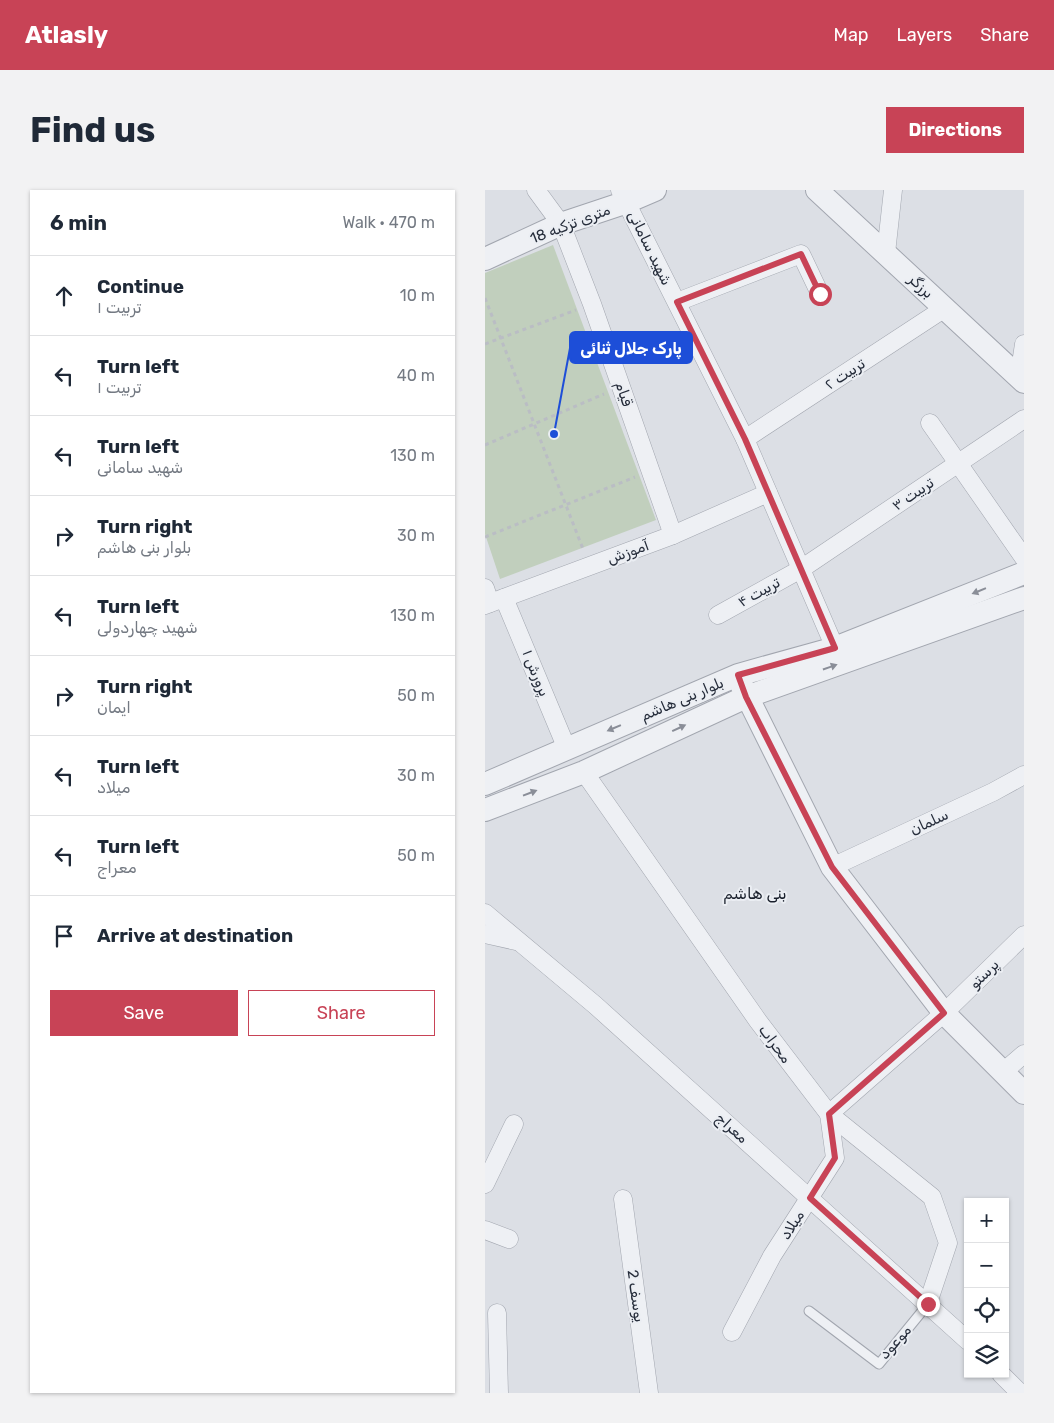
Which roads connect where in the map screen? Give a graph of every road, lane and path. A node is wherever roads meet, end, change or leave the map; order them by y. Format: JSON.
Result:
{"nodes":[{"id":1,"x":536,"y":190,"type":"edge"},
{"id":2,"x":655,"y":190,"type":"edge"},
{"id":3,"x":817,"y":190,"type":"edge"},
{"id":4,"x":893,"y":190,"type":"edge"},
{"id":5,"x":624,"y":196,"type":"edge"},
{"id":6,"x":561,"y":224,"type":"junction"},
{"id":7,"x":886,"y":253,"type":"junction"},
{"id":8,"x":485,"y":259,"type":"edge"},
{"id":9,"x":820,"y":294,"type":"dead end"},
{"id":10,"x":485,"y":298,"type":"edge"},
{"id":11,"x":677,"y":302,"type":"junction"},
{"id":12,"x":592,"y":304,"type":"junction"},
{"id":13,"x":945,"y":308,"type":"junction"},
{"id":14,"x":502,"y":338,"type":"junction"},
{"id":15,"x":485,"y":344,"type":"edge"},
{"id":16,"x":1024,"y":344,"type":"edge"},
{"id":17,"x":1021,"y":380,"type":"edge"},
{"id":18,"x":621,"y":385,"type":"junction"},
{"id":19,"x":1024,"y":419,"type":"edge"},
{"id":20,"x":930,"y":423,"type":"dead end"},
{"id":21,"x":535,"y":424,"type":"junction"},
{"id":22,"x":745,"y":439,"type":"junction"},
{"id":23,"x":485,"y":446,"type":"edge"},
{"id":24,"x":959,"y":464,"type":"junction"},
{"id":25,"x":650,"y":470,"type":"junction"},
{"id":26,"x":769,"y":493,"type":"junction"},
{"id":27,"x":566,"y":505,"type":"junction"},
{"id":28,"x":673,"y":535,"type":"junction"},
{"id":29,"x":485,"y":537,"type":"edge"},
{"id":30,"x":1024,"y":558,"type":"edge"},
{"id":31,"x":589,"y":566,"type":"junction"},
{"id":32,"x":801,"y":569,"type":"junction"},
{"id":33,"x":1024,"y":573,"type":"edge"},
{"id":34,"x":491,"y":598,"type":"edge"},
{"id":35,"x":1023,"y":602,"type":"edge"},
{"id":36,"x":717,"y":615,"type":"dead end"},
{"id":37,"x":835,"y":648,"type":"junction"},
{"id":38,"x":738,"y":675,"type":"junction"},
{"id":39,"x":746,"y":697,"type":"junction"},
{"id":40,"x":567,"y":749,"type":"junction"},
{"id":41,"x":584,"y":772,"type":"junction"},
{"id":42,"x":1024,"y":775,"type":"edge"},
{"id":43,"x":486,"y":781,"type":"edge"},
{"id":44,"x":485,"y":810,"type":"edge"},
{"id":45,"x":832,"y":867,"type":"junction"},
{"id":46,"x":485,"y":913,"type":"edge"},
{"id":47,"x":485,"y":934,"type":"edge"},
{"id":48,"x":1024,"y":935,"type":"edge"},
{"id":49,"x":521,"y":942,"type":"junction"},
{"id":50,"x":944,"y":1013,"type":"junction"},
{"id":51,"x":1024,"y":1054,"type":"edge"},
{"id":52,"x":1003,"y":1072,"type":"junction"},
{"id":53,"x":1024,"y":1092,"type":"edge"},
{"id":54,"x":829,"y":1114,"type":"junction"},
{"id":55,"x":515,"y":1124,"type":"dead end"},
{"id":56,"x":485,"y":1184,"type":"edge"},
{"id":57,"x":810,"y":1198,"type":"junction"},
{"id":58,"x":623,"y":1199,"type":"dead end"},
{"id":59,"x":485,"y":1230,"type":"edge"},
{"id":60,"x":509,"y":1239,"type":"dead end"},
{"id":61,"x":928,"y":1304,"type":"junction"},
{"id":62,"x":809,"y":1311,"type":"dead end"},
{"id":63,"x":497,"y":1314,"type":"dead end"},
{"id":64,"x":732,"y":1332,"type":"dead end"},
{"id":65,"x":964,"y":1337,"type":"edge"},
{"id":66,"x":1005,"y":1378,"type":"edge"},
{"id":67,"x":499,"y":1393,"type":"edge"},
{"id":68,"x":649,"y":1393,"type":"edge"},
{"id":69,"x":1020,"y":1393,"type":"edge"}],
"edges":[{"from":1,"to":6,"type":"street","name":"قیام"},
{"from":2,"to":5,"type":"street","name":"18 متری تزکیه"},
{"from":3,"to":7,"type":"street","name":"برزگر"},
{"from":4,"to":7,"type":"street"},
{"from":5,"to":6,"type":"street","name":"18 متری تزکیه"},
{"from":5,"to":11,"type":"street","name":"شهید سامانی"},
{"from":6,"to":8,"type":"street","name":"18 متری تزکیه"},
{"from":6,"to":12,"type":"street","name":"قیام"},
{"from":7,"to":13,"type":"street","name":"برزگر"},
{"from":9,"to":11,"type":"street"},
{"from":10,"to":14,"type":"path"},
{"from":11,"to":22,"type":"street","name":"شهید سامانی"},
{"from":12,"to":14,"type":"path"},
{"from":12,"to":18,"type":"street","name":"قیام"},
{"from":13,"to":17,"type":"street","name":"برزگر"},
{"from":13,"to":22,"type":"street","name":"تربیت ۲"},
{"from":14,"to":15,"type":"path"},
{"from":14,"to":21,"type":"path"},
{"from":16,"to":17,"type":"street"},
{"from":18,"to":21,"type":"path"},
{"from":18,"to":25,"type":"street","name":"قیام"},
{"from":19,"to":24,"type":"street","name":"تربیت ۳"},
{"from":20,"to":24,"type":"street"},
{"from":21,"to":23,"type":"path"},
{"from":21,"to":27,"type":"path"},
{"from":22,"to":26,"type":"street","name":"شهید سامانی"},
{"from":24,"to":30,"type":"street"},
{"from":24,"to":32,"type":"street","name":"تربیت ۳"},
{"from":25,"to":27,"type":"path"},
{"from":25,"to":28,"type":"street","name":"قیام"},
{"from":26,"to":28,"type":"street","name":"آموزش"},
{"from":26,"to":32,"type":"street","name":"شهید سامانی"},
{"from":27,"to":29,"type":"path"},
{"from":27,"to":31,"type":"path"},
{"from":28,"to":31,"type":"street","name":"آموزش"},
{"from":31,"to":34,"type":"street","name":"آموزش"},
{"from":32,"to":36,"type":"street","name":"تربیت ۴"},
{"from":32,"to":37,"type":"street","name":"شهید سامانی"},
{"from":33,"to":37,"type":"street","name":"بلوار بنی هاشم","one_way":true},
{"from":34,"to":40,"type":"street","name":"پرورش ۱"},
{"from":39,"to":35,"type":"street","name":"بلوار بنی هاشم","one_way":true},
{"from":37,"to":38,"type":"street","name":"بلوار بنی هاشم"},
{"from":38,"to":39,"type":"street"},
{"from":38,"to":40,"type":"street","name":"بلوار بنی هاشم","one_way":true},
{"from":41,"to":39,"type":"street","name":"بلوار بنی هاشم","one_way":true},
{"from":39,"to":45,"type":"street"},
{"from":40,"to":43,"type":"street","name":"بلوار بنی هاشم"},
{"from":44,"to":41,"type":"street","name":"بلوار بنی هاشم","one_way":true},
{"from":41,"to":54,"type":"street","name":"محراب"},
{"from":42,"to":45,"type":"street","name":"سلمان"},
{"from":45,"to":50,"type":"street"},
{"from":46,"to":49,"type":"street"},
{"from":47,"to":49,"type":"street","name":"معراج"},
{"from":48,"to":50,"type":"street","name":"پرستو"},
{"from":49,"to":57,"type":"street","name":"معراج"},
{"from":50,"to":52,"type":"street"},
{"from":50,"to":54,"type":"street","name":"پرستو"},
{"from":51,"to":52,"type":"street"},
{"from":52,"to":53,"type":"street"},
{"from":54,"to":57,"type":"street","name":"میلاد"},
{"from":54,"to":61,"type":"street","name":"محراب"},
{"from":55,"to":56,"type":"street"},
{"from":57,"to":61,"type":"street","name":"معراج"},
{"from":57,"to":64,"type":"street","name":"میلاد"},
{"from":58,"to":68,"type":"street","name":"یوسف 2"},
{"from":59,"to":60,"type":"street"},
{"from":61,"to":62,"type":"lane","name":"موعود"},
{"from":61,"to":65,"type":"street","name":"معراج"},
{"from":63,"to":67,"type":"street"},
{"from":66,"to":69,"type":"street"}]}
